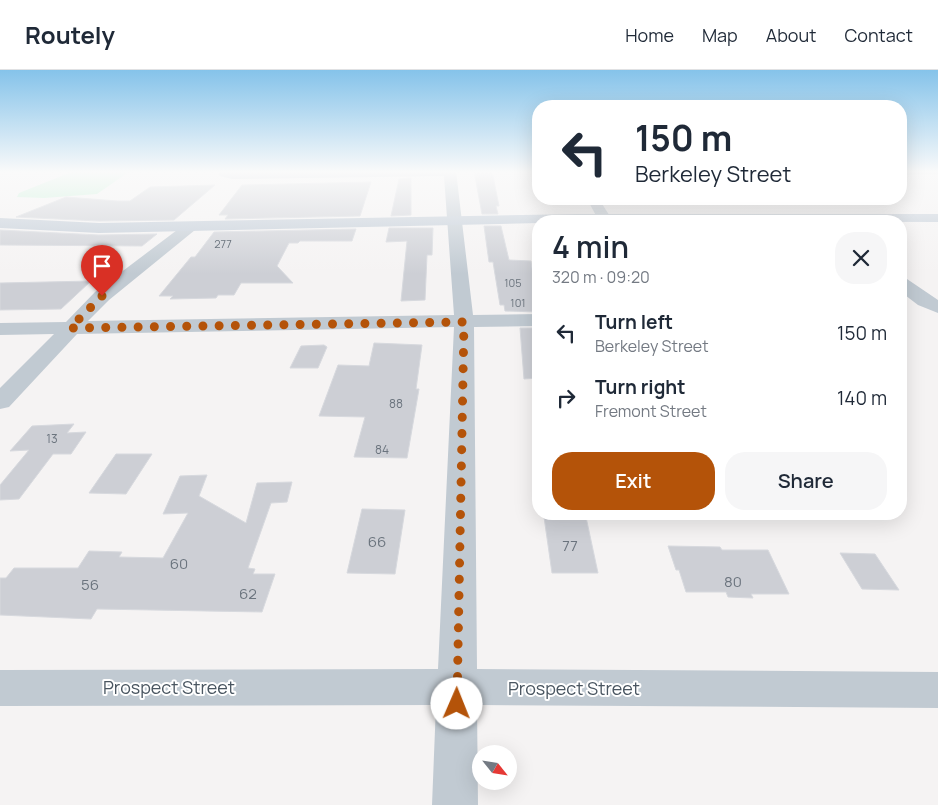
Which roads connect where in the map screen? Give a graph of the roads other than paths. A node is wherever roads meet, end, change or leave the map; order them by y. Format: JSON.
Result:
{"nodes":[{"id":1,"x":453,"y":205,"type":"edge"},
{"id":2,"x":532,"y":218,"type":"edge"},
{"id":3,"x":907,"y":218,"type":"edge"},
{"id":4,"x":938,"y":218,"type":"edge"},
{"id":5,"x":454,"y":219,"type":"junction"},
{"id":6,"x":0,"y":224,"type":"edge"},
{"id":7,"x":190,"y":227,"type":"junction"},
{"id":8,"x":907,"y":288,"type":"edge"},
{"id":9,"x":938,"y":316,"type":"edge"},
{"id":10,"x":532,"y":320,"type":"edge"},
{"id":11,"x":464,"y":322,"type":"junction"},
{"id":12,"x":70,"y":328,"type":"junction"},
{"id":13,"x":0,"y":329,"type":"edge"},
{"id":14,"x":0,"y":402,"type":"edge"},
{"id":15,"x":457,"y":687,"type":"junction"},
{"id":16,"x":0,"y":688,"type":"edge"},
{"id":17,"x":938,"y":690,"type":"edge"},
{"id":18,"x":455,"y":805,"type":"edge"}],
"edges":[{"from":1,"to":5,"type":"street"},
{"from":2,"to":5,"type":"main road"},
{"from":3,"to":4,"type":"main road"},
{"from":5,"to":7,"type":"main road"},
{"from":5,"to":11,"type":"street"},
{"from":6,"to":7,"type":"main road"},
{"from":7,"to":12,"type":"street"},
{"from":8,"to":9,"type":"street"},
{"from":10,"to":11,"type":"street"},
{"from":11,"to":12,"type":"street"},
{"from":11,"to":15,"type":"street"},
{"from":12,"to":13,"type":"street"},
{"from":12,"to":14,"type":"street"},
{"from":15,"to":16,"type":"street","name":"Prospect Street"},
{"from":15,"to":17,"type":"street","name":"Prospect Street"},
{"from":15,"to":18,"type":"street"}]}
